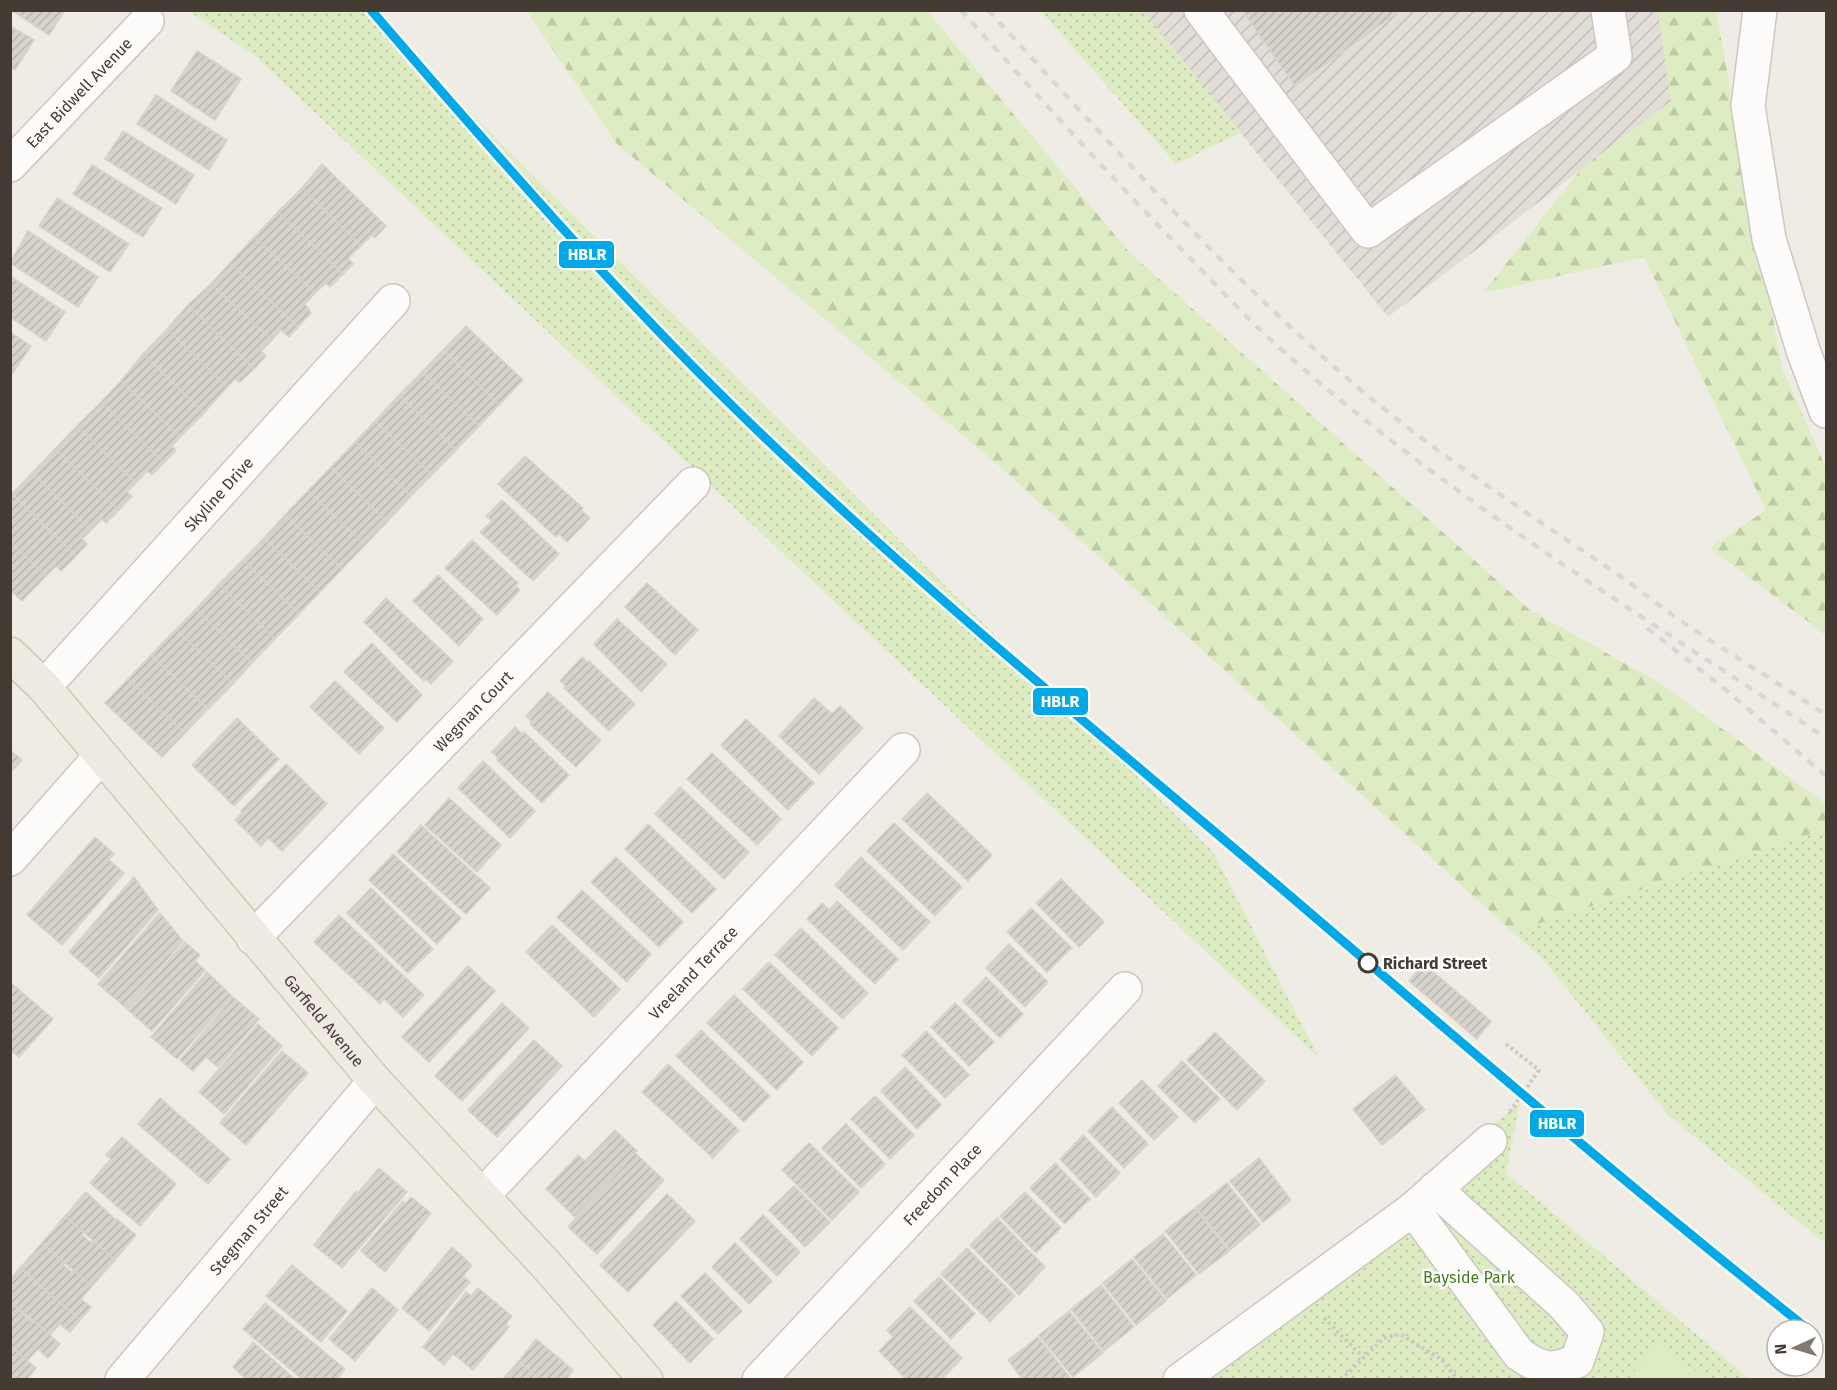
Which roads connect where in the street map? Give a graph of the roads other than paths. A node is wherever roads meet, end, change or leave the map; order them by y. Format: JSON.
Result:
{"nodes":[{"id":1,"x":1201,"y":10,"type":"edge"},
{"id":2,"x":1608,"y":10,"type":"edge"},
{"id":3,"x":1760,"y":10,"type":"edge"},
{"id":4,"x":147,"y":21,"type":"dead end"},
{"id":5,"x":13,"y":159,"type":"edge"},
{"id":6,"x":393,"y":301,"type":"dead end"},
{"id":7,"x":1827,"y":411,"type":"edge"},
{"id":8,"x":693,"y":484,"type":"dead end"},
{"id":9,"x":10,"y":654,"type":"edge"},
{"id":10,"x":44,"y":687,"type":"junction"},
{"id":11,"x":903,"y":750,"type":"dead end"},
{"id":12,"x":102,"y":756,"type":"junction"},
{"id":13,"x":10,"y":859,"type":"edge"},
{"id":14,"x":253,"y":938,"type":"junction"},
{"id":15,"x":1125,"y":989,"type":"dead end"},
{"id":16,"x":375,"y":1081,"type":"junction"},
{"id":17,"x":1490,"y":1141,"type":"road end"},
{"id":18,"x":483,"y":1195,"type":"junction"},
{"id":19,"x":1424,"y":1199,"type":"junction"},
{"id":20,"x":1191,"y":1376,"type":"edge"},
{"id":21,"x":122,"y":1380,"type":"edge"},
{"id":22,"x":646,"y":1380,"type":"edge"},
{"id":23,"x":759,"y":1380,"type":"edge"}],
"edges":[{"from":1,"to":2,"type":"street"},
{"from":3,"to":7,"type":"street"},
{"from":4,"to":5,"type":"street","name":"East Bidwell Avenue"},
{"from":6,"to":10,"type":"street","name":"Skyline Drive"},
{"from":8,"to":14,"type":"street","name":"Wegman Court"},
{"from":9,"to":10,"type":"main road","name":"Garfield Avenue"},
{"from":10,"to":12,"type":"main road","name":"Garfield Avenue"},
{"from":11,"to":18,"type":"street","name":"Vreeland Terrace"},
{"from":12,"to":13,"type":"street"},
{"from":12,"to":14,"type":"main road","name":"Garfield Avenue"},
{"from":14,"to":16,"type":"main road","name":"Garfield Avenue"},
{"from":15,"to":23,"type":"street","name":"Freedom Place"},
{"from":16,"to":18,"type":"main road","name":"Garfield Avenue"},
{"from":16,"to":21,"type":"street","name":"Stegman Street"},
{"from":17,"to":19,"type":"street"},
{"from":18,"to":22,"type":"main road","name":"Garfield Avenue"},
{"from":19,"to":19,"type":"street"},
{"from":19,"to":20,"type":"street"}]}
